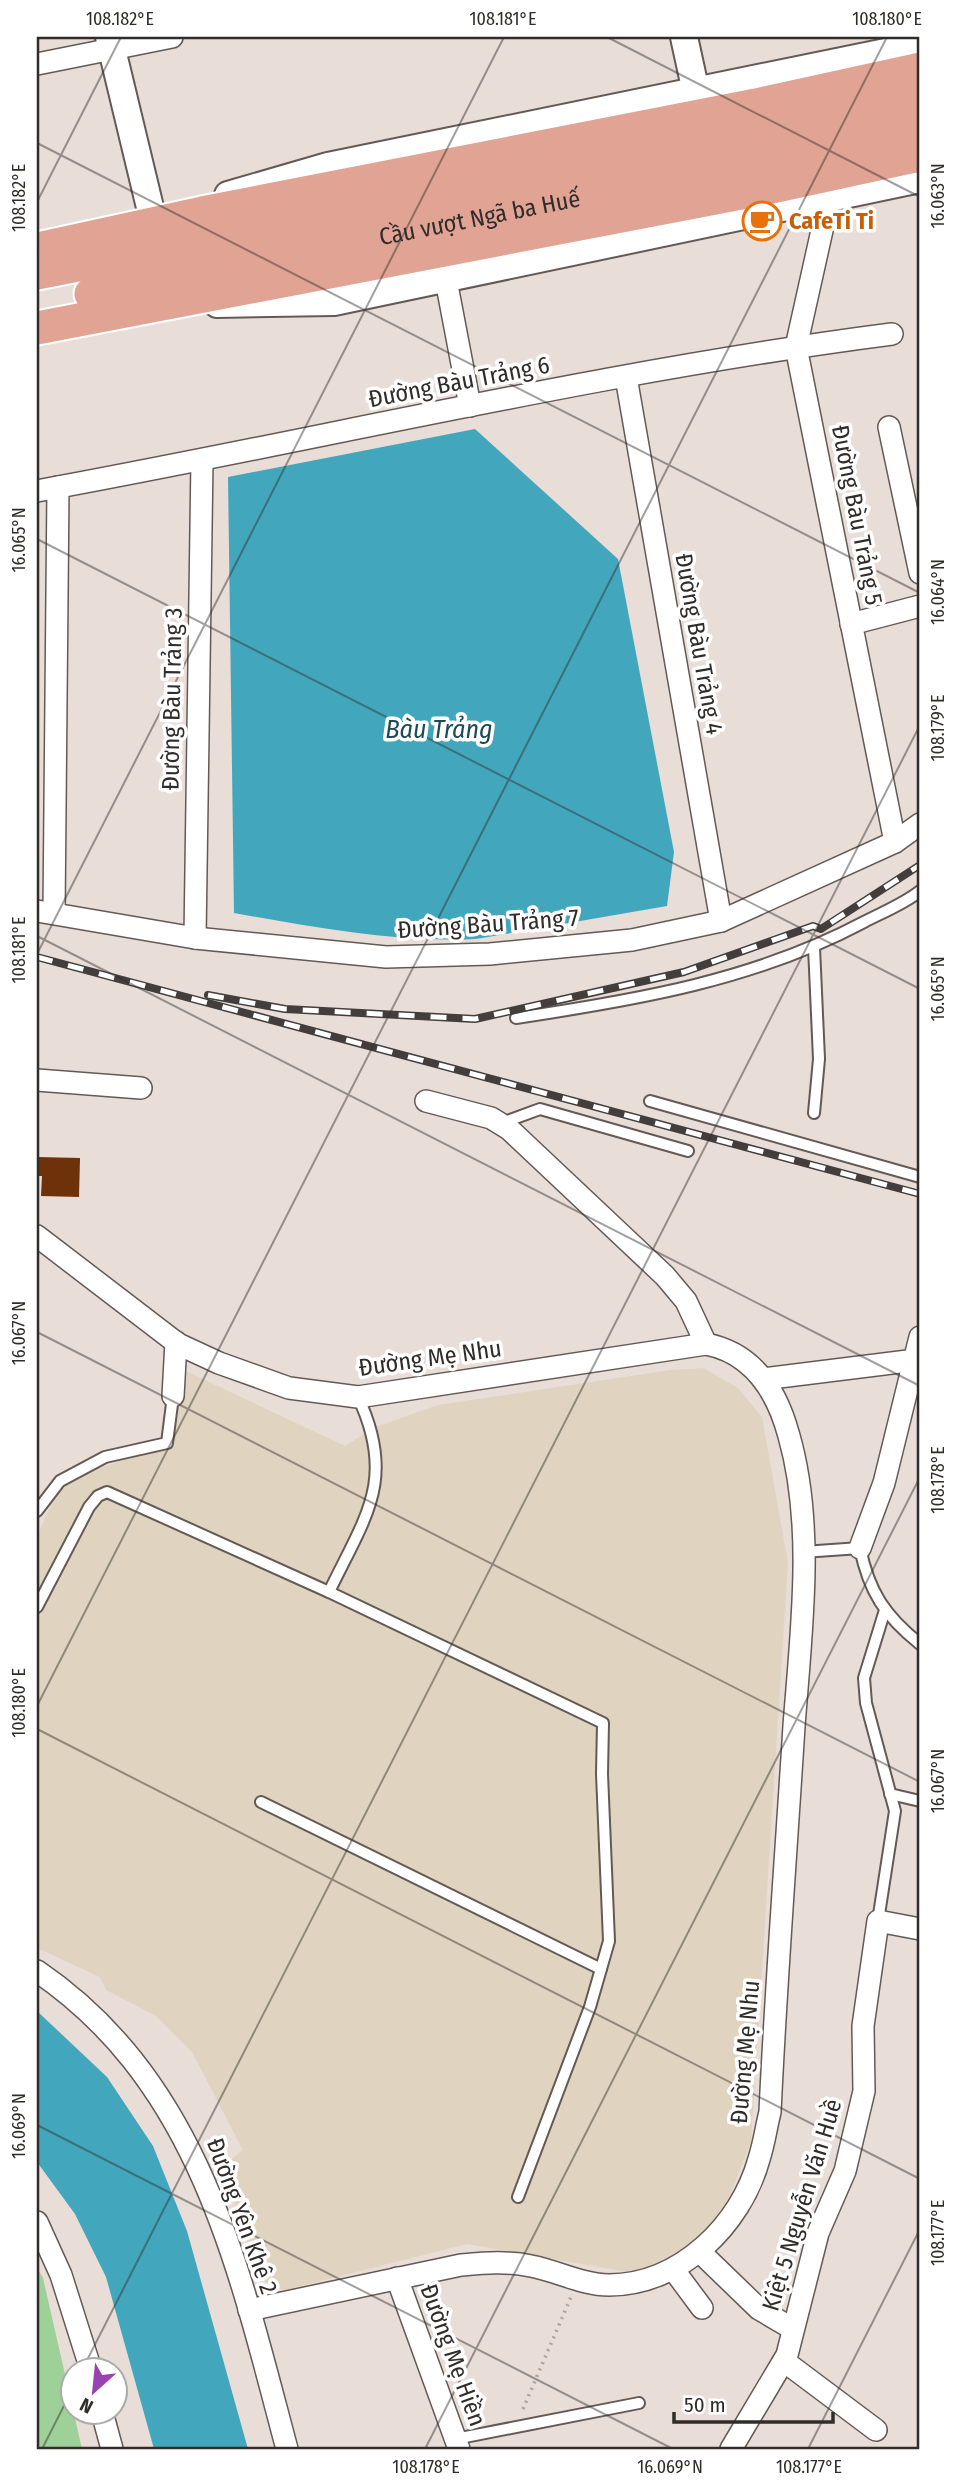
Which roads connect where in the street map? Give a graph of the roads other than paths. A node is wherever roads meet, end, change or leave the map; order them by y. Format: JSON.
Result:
{"nodes":[{"id":1,"x":172,"y":37,"type":"edge"},
{"id":2,"x":684,"y":37,"type":"edge"},
{"id":3,"x":110,"y":43,"type":"edge"},
{"id":4,"x":920,"y":46,"type":"edge"},
{"id":5,"x":878,"y":55,"type":"junction"},
{"id":6,"x":37,"y":64,"type":"edge"},
{"id":7,"x":920,"y":69,"type":"edge"},
{"id":8,"x":696,"y":92,"type":"junction"},
{"id":9,"x":920,"y":100,"type":"edge"},
{"id":10,"x":920,"y":130,"type":"edge"},
{"id":11,"x":915,"y":172,"type":"edge"},
{"id":12,"x":828,"y":199,"type":"junction"},
{"id":13,"x":202,"y":213,"type":"junction"},
{"id":14,"x":154,"y":224,"type":"junction"},
{"id":15,"x":37,"y":249,"type":"edge"},
{"id":16,"x":37,"y":273,"type":"edge"},
{"id":17,"x":446,"y":281,"type":"junction"},
{"id":18,"x":37,"y":305,"type":"edge"},
{"id":19,"x":159,"y":305,"type":"junction"},
{"id":20,"x":37,"y":328,"type":"edge"},
{"id":21,"x":892,"y":334,"type":"dead end"},
{"id":22,"x":796,"y":347,"type":"junction"},
{"id":23,"x":625,"y":377,"type":"junction"},
{"id":24,"x":470,"y":406,"type":"junction"},
{"id":25,"x":889,"y":427,"type":"dead end"},
{"id":26,"x":202,"y":460,"type":"junction"},
{"id":27,"x":58,"y":487,"type":"junction"},
{"id":28,"x":37,"y":491,"type":"edge"},
{"id":29,"x":912,"y":498,"type":"edge"},
{"id":30,"x":920,"y":573,"type":"edge"},
{"id":31,"x":920,"y":606,"type":"edge"},
{"id":32,"x":851,"y":624,"type":"junction"},
{"id":33,"x":920,"y":824,"type":"edge"},
{"id":34,"x":895,"y":842,"type":"junction"},
{"id":35,"x":920,"y":891,"type":"edge"},
{"id":36,"x":45,"y":912,"type":"edge"},
{"id":37,"x":722,"y":921,"type":"junction"},
{"id":38,"x":195,"y":938,"type":"junction"},
{"id":39,"x":814,"y":947,"type":"junction"},
{"id":40,"x":516,"y":1018,"type":"dead end"},
{"id":41,"x":37,"y":1080,"type":"edge"},
{"id":42,"x":141,"y":1088,"type":"dead end"},
{"id":43,"x":426,"y":1101,"type":"dead end"},
{"id":44,"x":650,"y":1101,"type":"dead end"},
{"id":45,"x":814,"y":1113,"type":"dead end"},
{"id":46,"x":502,"y":1123,"type":"junction"},
{"id":47,"x":688,"y":1152,"type":"dead end"},
{"id":48,"x":920,"y":1177,"type":"edge"},
{"id":49,"x":37,"y":1236,"type":"edge"},
{"id":50,"x":920,"y":1337,"type":"edge"},
{"id":51,"x":176,"y":1342,"type":"junction"},
{"id":52,"x":706,"y":1344,"type":"junction"},
{"id":53,"x":916,"y":1360,"type":"junction"},
{"id":54,"x":763,"y":1378,"type":"junction"},
{"id":55,"x":173,"y":1396,"type":"joint"},
{"id":56,"x":358,"y":1397,"type":"junction"},
{"id":57,"x":37,"y":1511,"type":"edge"},
{"id":58,"x":860,"y":1548,"type":"junction"},
{"id":59,"x":803,"y":1552,"type":"junction"},
{"id":60,"x":329,"y":1592,"type":"junction"},
{"id":61,"x":37,"y":1607,"type":"edge"},
{"id":62,"x":885,"y":1610,"type":"junction"},
{"id":63,"x":920,"y":1644,"type":"edge"},
{"id":64,"x":890,"y":1794,"type":"junction"},
{"id":65,"x":920,"y":1801,"type":"edge"},
{"id":66,"x":261,"y":1802,"type":"dead end"},
{"id":67,"x":878,"y":1921,"type":"junction"},
{"id":68,"x":920,"y":1928,"type":"edge"},
{"id":69,"x":601,"y":1969,"type":"junction"},
{"id":70,"x":37,"y":1971,"type":"edge"},
{"id":71,"x":518,"y":2197,"type":"dead end"},
{"id":72,"x":37,"y":2222,"type":"edge"},
{"id":73,"x":700,"y":2252,"type":"junction"},
{"id":74,"x":673,"y":2269,"type":"junction"},
{"id":75,"x":397,"y":2278,"type":"junction"},
{"id":76,"x":702,"y":2308,"type":"dead end"},
{"id":77,"x":249,"y":2310,"type":"junction"},
{"id":78,"x":793,"y":2329,"type":"junction"},
{"id":79,"x":85,"y":2356,"type":"edge"},
{"id":80,"x":784,"y":2361,"type":"junction"},
{"id":81,"x":639,"y":2403,"type":"dead end"},
{"id":82,"x":105,"y":2426,"type":"edge"},
{"id":83,"x":876,"y":2430,"type":"dead end"},
{"id":84,"x":457,"y":2444,"type":"edge"},
{"id":85,"x":111,"y":2449,"type":"edge"},
{"id":86,"x":287,"y":2449,"type":"edge"},
{"id":87,"x":732,"y":2449,"type":"edge"}],
"edges":[{"from":1,"to":3,"type":"street"},
{"from":2,"to":8,"type":"street"},
{"from":3,"to":6,"type":"street"},
{"from":3,"to":14,"type":"street"},
{"from":4,"to":5,"type":"street"},
{"from":5,"to":8,"type":"street"},
{"from":5,"to":11,"type":"street"},
{"from":7,"to":13,"type":"main road","bridge":true},
{"from":8,"to":13,"type":"street"},
{"from":9,"to":16,"type":"main road","name":"Cầu vượt Ngã ba Huế","bridge":true},
{"from":10,"to":18,"type":"main road","name":"Cầu vượt Ngã ba Huế","bridge":true},
{"from":11,"to":12,"type":"street"},
{"from":11,"to":19,"type":"main road","name":"Cầu vượt Ngã ba Huế","bridge":true},
{"from":12,"to":17,"type":"street"},
{"from":12,"to":22,"type":"street","name":"Đường Bàu Trảng 5"},
{"from":13,"to":14,"type":"main road"},
{"from":14,"to":15,"type":"main road"},
{"from":17,"to":19,"type":"street"},
{"from":17,"to":24,"type":"street"},
{"from":19,"to":20,"type":"main road","name":"Cầu vượt Ngã ba Huế"},
{"from":21,"to":22,"type":"street","name":"Đường Bàu Trảng 6"},
{"from":22,"to":23,"type":"street","name":"Đường Bàu Trảng 6"},
{"from":22,"to":32,"type":"street","name":"Đường Bàu Trảng 5"},
{"from":23,"to":24,"type":"street","name":"Đường Bàu Trảng 6"},
{"from":23,"to":37,"type":"street","name":"Đường Bàu Trảng 4"},
{"from":24,"to":26,"type":"street","name":"Đường Bàu Trảng 6"},
{"from":25,"to":29,"type":"street"},
{"from":26,"to":27,"type":"street","name":"Đường Bàu Trảng 6"},
{"from":26,"to":38,"type":"street","name":"Đường Bàu Trảng 3"},
{"from":27,"to":28,"type":"street","name":"Đường Bàu Trảng 6"},
{"from":27,"to":36,"type":"street"},
{"from":29,"to":30,"type":"street"},
{"from":31,"to":32,"type":"street"},
{"from":32,"to":34,"type":"street","name":"Đường Bàu Trảng 5"},
{"from":33,"to":34,"type":"street","name":"Đường Bàu Trảng 7"},
{"from":34,"to":37,"type":"street","name":"Đường Bàu Trảng 7"},
{"from":35,"to":39,"type":"lane"},
{"from":36,"to":38,"type":"street","name":"Đường Bàu Trảng 7"},
{"from":37,"to":38,"type":"street","name":"Đường Bàu Trảng 7"},
{"from":39,"to":40,"type":"lane"},
{"from":39,"to":45,"type":"lane"},
{"from":41,"to":42,"type":"street"},
{"from":43,"to":46,"type":"street"},
{"from":44,"to":48,"type":"lane"},
{"from":46,"to":47,"type":"lane"},
{"from":46,"to":52,"type":"street"},
{"from":49,"to":51,"type":"street","name":"Đường Mẹ Nhu"},
{"from":50,"to":53,"type":"street"},
{"from":51,"to":55,"type":"street"},
{"from":51,"to":56,"type":"street","name":"Đường Mẹ Nhu"},
{"from":52,"to":54,"type":"street","name":"Đường Mẹ Nhu"},
{"from":52,"to":56,"type":"street","name":"Đường Mẹ Nhu"},
{"from":53,"to":54,"type":"street"},
{"from":53,"to":58,"type":"street"},
{"from":54,"to":59,"type":"street","name":"Đường Mẹ Nhu"},
{"from":55,"to":57,"type":"lane"},
{"from":56,"to":60,"type":"lane"},
{"from":58,"to":59,"type":"lane"},
{"from":58,"to":62,"type":"lane"},
{"from":59,"to":73,"type":"street","name":"Đường Mẹ Nhu"},
{"from":60,"to":61,"type":"lane"},
{"from":60,"to":69,"type":"lane"},
{"from":62,"to":63,"type":"lane"},
{"from":62,"to":64,"type":"lane"},
{"from":64,"to":65,"type":"lane"},
{"from":64,"to":67,"type":"lane"},
{"from":66,"to":69,"type":"lane"},
{"from":67,"to":68,"type":"street"},
{"from":67,"to":78,"type":"street","name":"Kiệt 5 Nguyễn Văn Huề"},
{"from":69,"to":71,"type":"lane"},
{"from":70,"to":77,"type":"street","name":"Đường Yên Khê 2"},
{"from":72,"to":79,"type":"street"},
{"from":73,"to":74,"type":"street","name":"Đường Mẹ Nhu"},
{"from":73,"to":78,"type":"street"},
{"from":74,"to":75,"type":"street","name":"Đường Mẹ Nhu"},
{"from":74,"to":76,"type":"street"},
{"from":75,"to":77,"type":"street","name":"Đường Mẹ Nhu"},
{"from":75,"to":84,"type":"street","name":"Đường Mẹ Hiền"},
{"from":77,"to":86,"type":"street","name":"Đường Yên Khê 2"},
{"from":78,"to":80,"type":"street","name":"Kiệt 5 Nguyễn Văn Huề"},
{"from":80,"to":83,"type":"street"},
{"from":80,"to":87,"type":"street","name":"Kiệt 5 Nguyễn Văn Huề"},
{"from":81,"to":84,"type":"lane"},
{"from":82,"to":85,"type":"street"}]}
